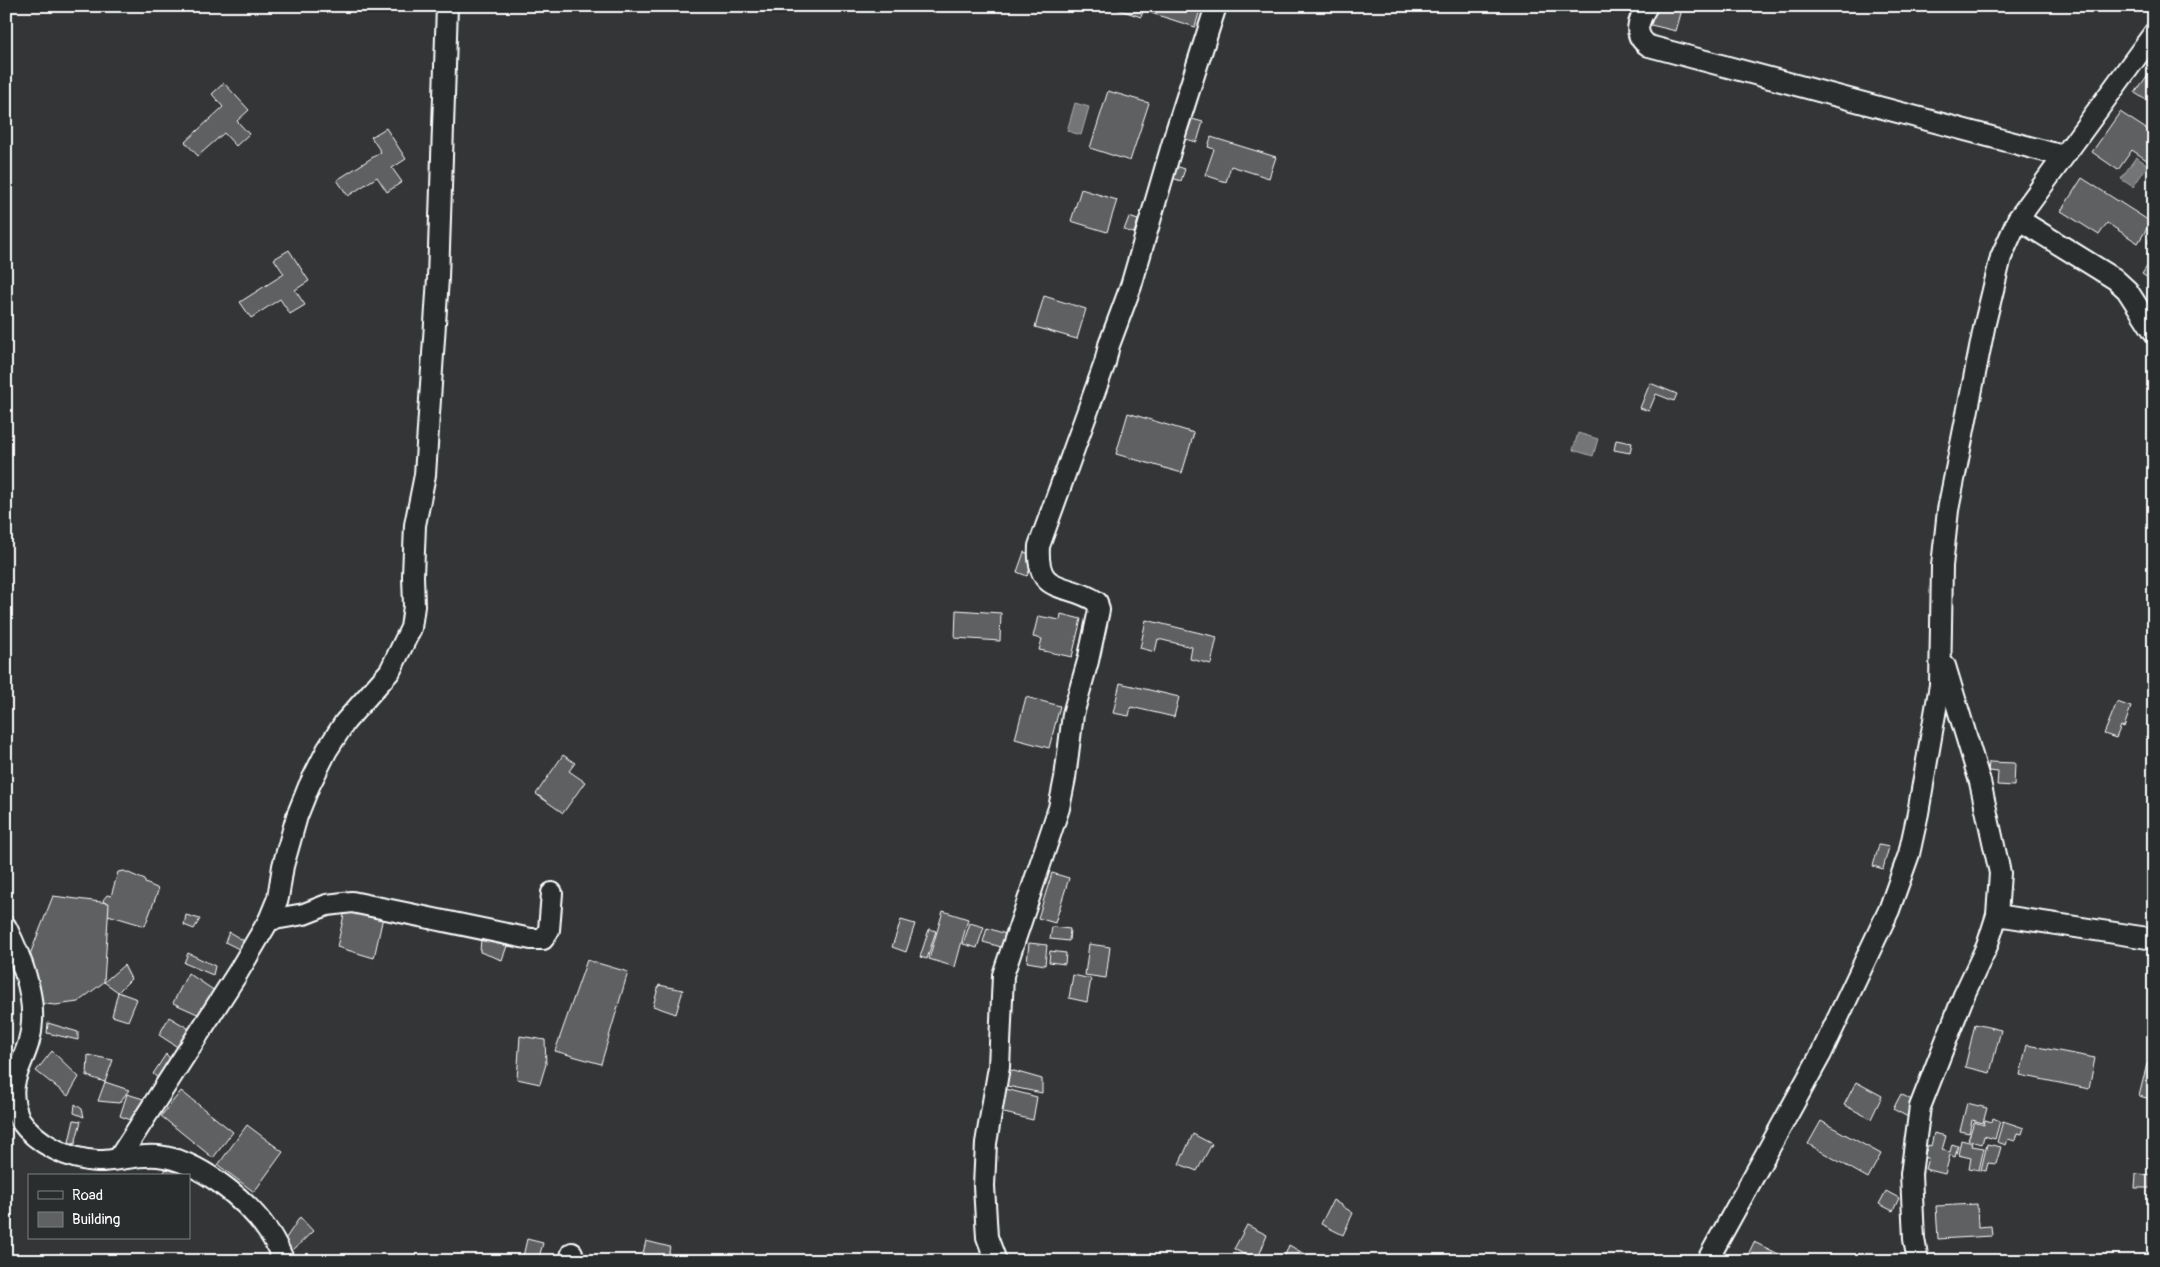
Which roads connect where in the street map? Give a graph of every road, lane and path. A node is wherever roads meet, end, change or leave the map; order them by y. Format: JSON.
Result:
{"nodes":[{"id":1,"x":447,"y":6,"type":"edge"},
{"id":2,"x":1216,"y":6,"type":"edge"},
{"id":3,"x":1648,"y":6,"type":"edge"},
{"id":4,"x":2154,"y":33,"type":"edge"},
{"id":5,"x":2063,"y":156,"type":"junction"},
{"id":6,"x":2018,"y":219,"type":"junction"},
{"id":7,"x":2154,"y":332,"type":"edge"},
{"id":8,"x":1940,"y":650,"type":"junction"},
{"id":9,"x":552,"y":893,"type":"dead end"},
{"id":10,"x":1997,"y":915,"type":"junction"},
{"id":11,"x":269,"y":920,"type":"junction"},
{"id":12,"x":6,"y":927,"type":"edge"},
{"id":13,"x":2154,"y":939,"type":"edge"},
{"id":14,"x":10,"y":1106,"type":"edge"},
{"id":15,"x":119,"y":1158,"type":"junction"},
{"id":16,"x":284,"y":1261,"type":"edge"},
{"id":17,"x":996,"y":1261,"type":"edge"},
{"id":18,"x":1707,"y":1261,"type":"edge"},
{"id":19,"x":1918,"y":1261,"type":"edge"}],
"edges":[{"from":1,"to":11,"type":"street"},
{"from":2,"to":17,"type":"street"},
{"from":3,"to":5,"type":"street"},
{"from":4,"to":5,"type":"street"},
{"from":5,"to":6,"type":"street"},
{"from":6,"to":7,"type":"street"},
{"from":6,"to":8,"type":"street"},
{"from":8,"to":10,"type":"street"},
{"from":8,"to":18,"type":"street"},
{"from":9,"to":11,"type":"street"},
{"from":10,"to":13,"type":"street"},
{"from":10,"to":19,"type":"street"},
{"from":11,"to":15,"type":"street"},
{"from":12,"to":14,"type":"street"},
{"from":14,"to":15,"type":"street"},
{"from":15,"to":16,"type":"street"}]}
